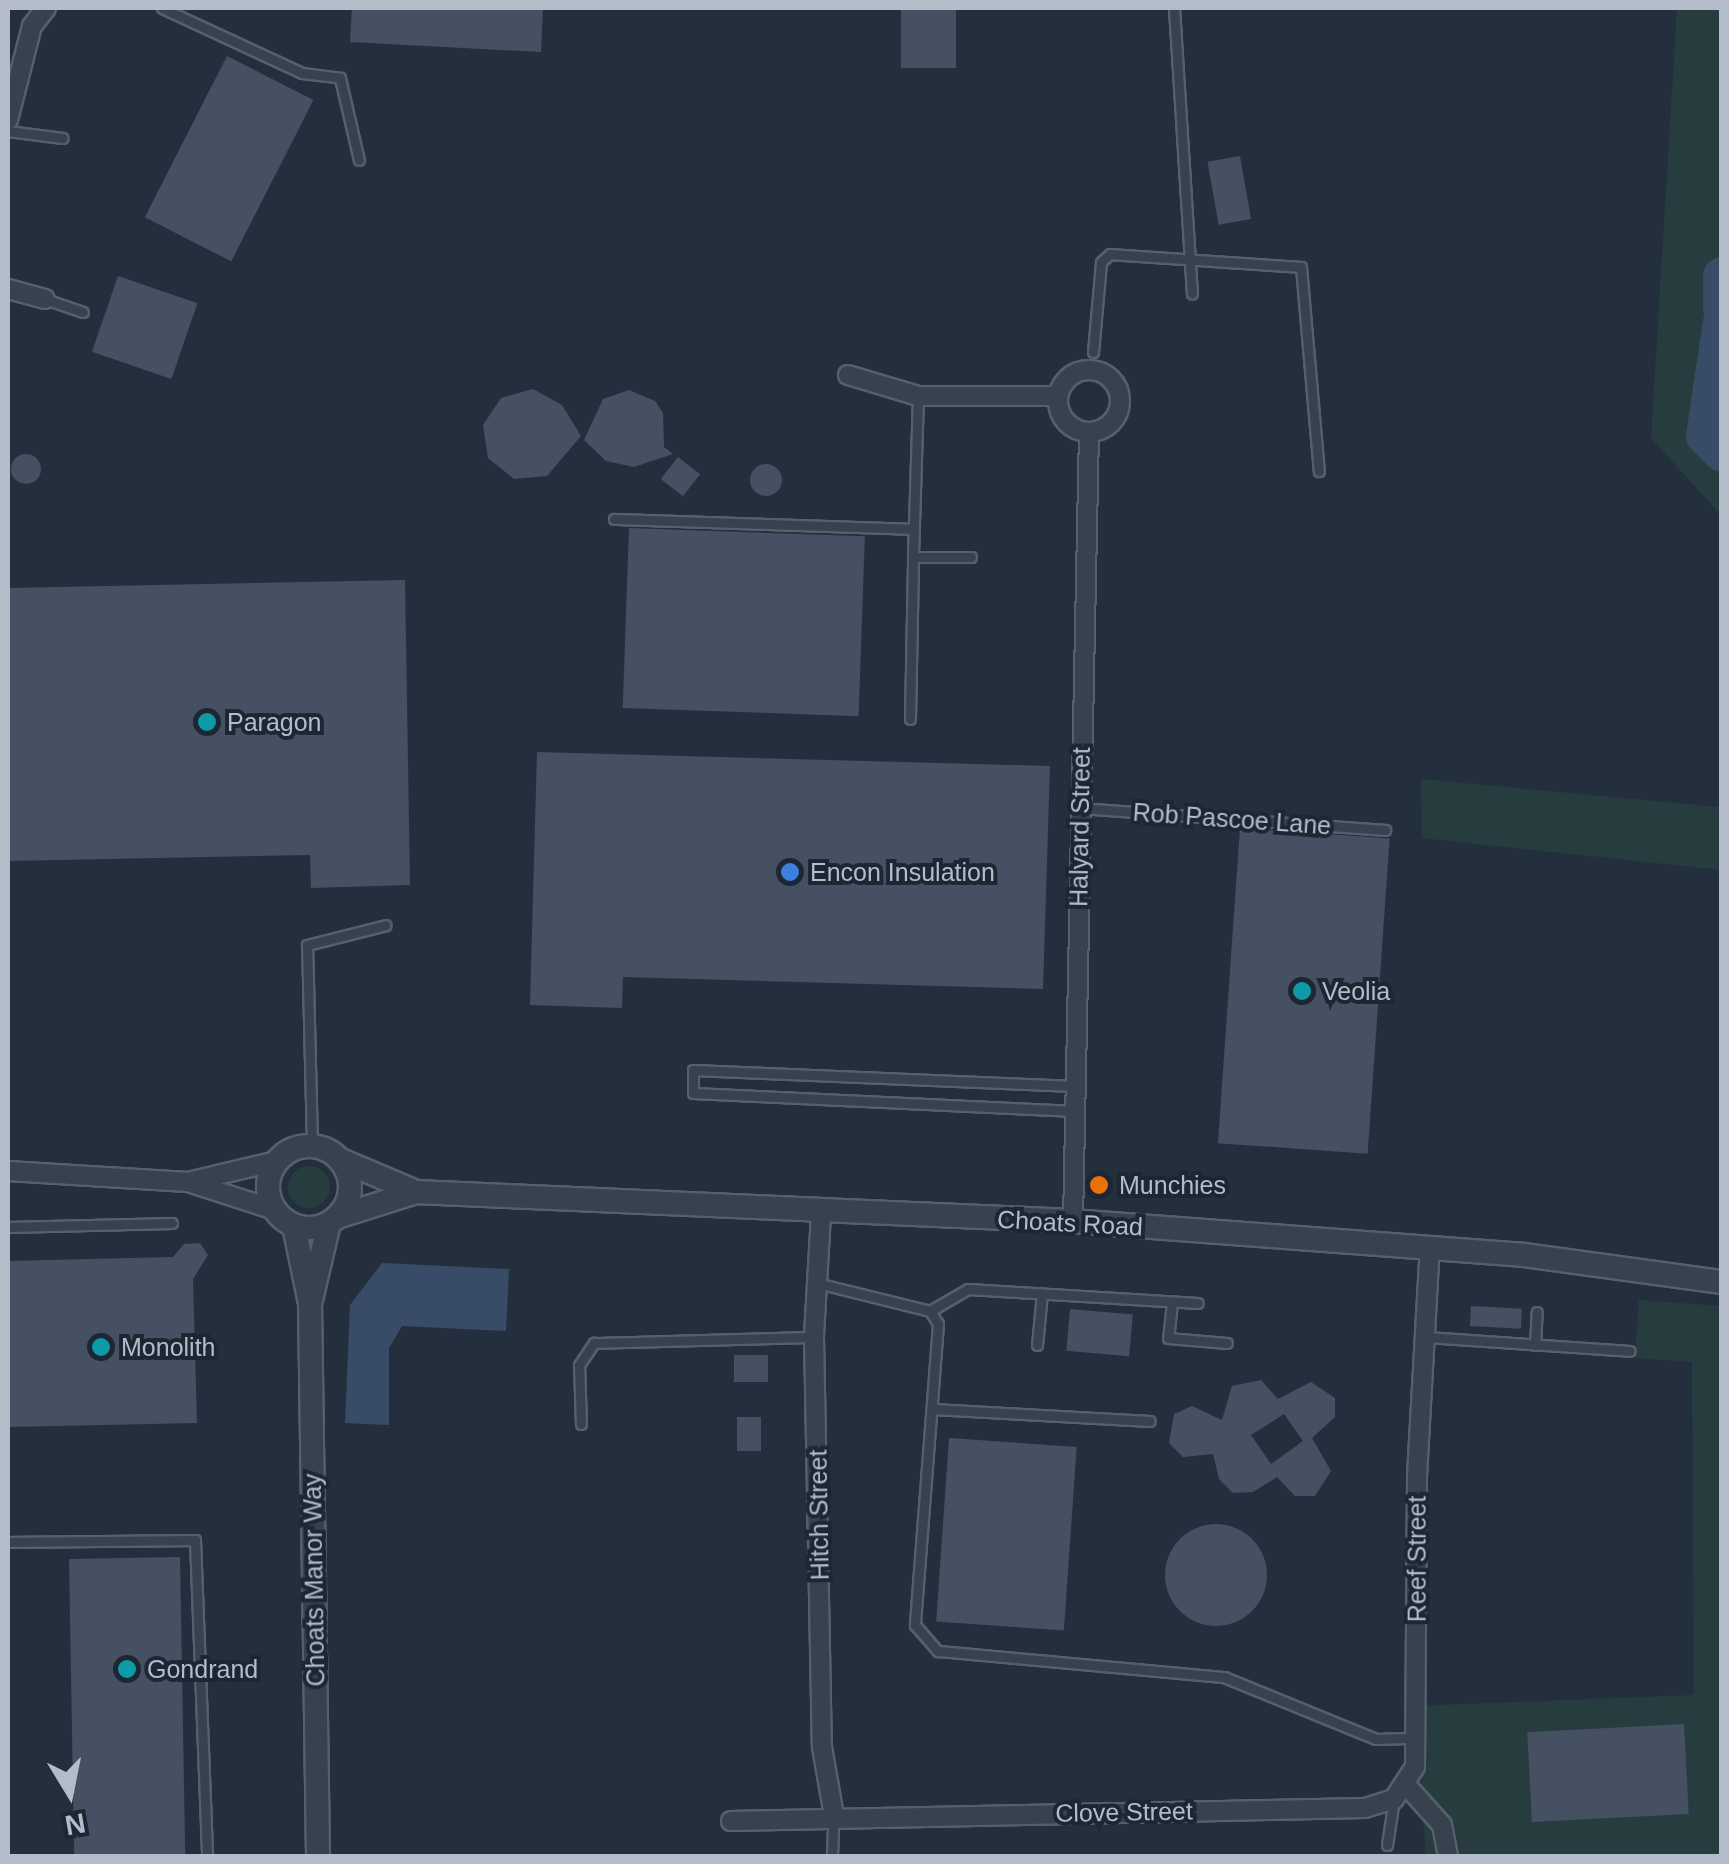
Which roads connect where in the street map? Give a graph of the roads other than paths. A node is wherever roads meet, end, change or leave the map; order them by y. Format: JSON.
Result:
{"nodes":[{"id":1,"x":46,"y":8,"type":"edge"},
{"id":2,"x":162,"y":8,"type":"edge"},
{"id":3,"x":1174,"y":8,"type":"edge"},
{"id":4,"x":8,"y":120,"type":"edge"},
{"id":5,"x":8,"y":131,"type":"edge"},
{"id":6,"x":62,"y":138,"type":"dead end"},
{"id":7,"x":360,"y":160,"type":"dead end"},
{"id":8,"x":1190,"y":256,"type":"junction"},
{"id":9,"x":8,"y":289,"type":"edge"},
{"id":10,"x":1192,"y":293,"type":"dead end"},
{"id":11,"x":45,"y":299,"type":"joint"},
{"id":12,"x":83,"y":312,"type":"dead end"},
{"id":13,"x":1093,"y":361,"type":"junction"},
{"id":14,"x":848,"y":375,"type":"dead end"},
{"id":15,"x":918,"y":396,"type":"junction"},
{"id":16,"x":1058,"y":396,"type":"junction"},
{"id":17,"x":1088,"y":432,"type":"junction"},
{"id":18,"x":1318,"y":470,"type":"dead end"},
{"id":19,"x":614,"y":519,"type":"dead end"},
{"id":20,"x":913,"y":529,"type":"junction"},
{"id":21,"x":913,"y":556,"type":"junction"},
{"id":22,"x":971,"y":557,"type":"dead end"},
{"id":23,"x":910,"y":719,"type":"dead end"},
{"id":24,"x":1080,"y":808,"type":"junction"},
{"id":25,"x":1385,"y":830,"type":"dead end"},
{"id":26,"x":386,"y":925,"type":"dead end"},
{"id":27,"x":1075,"y":1086,"type":"junction"},
{"id":28,"x":1075,"y":1111,"type":"junction"},
{"id":29,"x":312,"y":1146,"type":"junction"},
{"id":30,"x":278,"y":1160,"type":"junction"},
{"id":31,"x":341,"y":1160,"type":"junction"},
{"id":32,"x":8,"y":1172,"type":"edge"},
{"id":33,"x":188,"y":1182,"type":"junction"},
{"id":34,"x":416,"y":1192,"type":"junction"},
{"id":35,"x":275,"y":1210,"type":"junction"},
{"id":36,"x":821,"y":1214,"type":"junction"},
{"id":37,"x":333,"y":1220,"type":"junction"},
{"id":38,"x":1073,"y":1221,"type":"junction"},
{"id":39,"x":172,"y":1224,"type":"dead end"},
{"id":40,"x":294,"y":1226,"type":"junction"},
{"id":41,"x":8,"y":1228,"type":"edge"},
{"id":42,"x":1430,"y":1246,"type":"junction"},
{"id":43,"x":1713,"y":1280,"type":"edge"},
{"id":44,"x":822,"y":1284,"type":"junction"},
{"id":45,"x":1042,"y":1294,"type":"junction"},
{"id":46,"x":1172,"y":1302,"type":"junction"},
{"id":47,"x":310,"y":1303,"type":"junction"},
{"id":48,"x":1198,"y":1303,"type":"dead end"},
{"id":49,"x":930,"y":1311,"type":"junction"},
{"id":50,"x":1536,"y":1312,"type":"dead end"},
{"id":51,"x":1426,"y":1336,"type":"junction"},
{"id":52,"x":814,"y":1338,"type":"junction"},
{"id":53,"x":1227,"y":1342,"type":"dead end"},
{"id":54,"x":1535,"y":1345,"type":"junction"},
{"id":55,"x":1038,"y":1346,"type":"dead end"},
{"id":56,"x":1630,"y":1351,"type":"dead end"},
{"id":57,"x":933,"y":1409,"type":"junction"},
{"id":58,"x":1150,"y":1422,"type":"dead end"},
{"id":59,"x":580,"y":1424,"type":"dead end"},
{"id":60,"x":8,"y":1542,"type":"edge"},
{"id":61,"x":1417,"y":1738,"type":"junction"},
{"id":62,"x":1401,"y":1792,"type":"junction"},
{"id":63,"x":834,"y":1816,"type":"junction"},
{"id":64,"x":731,"y":1821,"type":"dead end"},
{"id":65,"x":1387,"y":1845,"type":"dead end"},
{"id":66,"x":207,"y":1856,"type":"edge"},
{"id":67,"x":318,"y":1856,"type":"edge"},
{"id":68,"x":832,"y":1856,"type":"edge"},
{"id":69,"x":1448,"y":1856,"type":"edge"}],
"edges":[{"from":1,"to":4,"type":"street"},
{"from":2,"to":7,"type":"lane"},
{"from":3,"to":8,"type":"lane"},
{"from":5,"to":6,"type":"lane"},
{"from":8,"to":10,"type":"lane"},
{"from":8,"to":13,"type":"lane"},
{"from":8,"to":18,"type":"lane"},
{"from":9,"to":11,"type":"street"},
{"from":11,"to":12,"type":"lane"},
{"from":13,"to":16,"type":"street"},
{"from":13,"to":17,"type":"street"},
{"from":14,"to":15,"type":"street"},
{"from":15,"to":16,"type":"street"},
{"from":15,"to":20,"type":"lane"},
{"from":16,"to":17,"type":"street"},
{"from":17,"to":24,"type":"street","name":"Halyard Street"},
{"from":19,"to":20,"type":"lane"},
{"from":20,"to":21,"type":"lane"},
{"from":21,"to":22,"type":"lane"},
{"from":21,"to":23,"type":"lane"},
{"from":24,"to":25,"type":"lane","name":"Rob Pascoe Lane"},
{"from":24,"to":27,"type":"street","name":"Halyard Street"},
{"from":26,"to":29,"type":"lane"},
{"from":27,"to":28,"type":"street","name":"Halyard Street"},
{"from":27,"to":28,"type":"lane"},
{"from":28,"to":38,"type":"street","name":"Halyard Street"},
{"from":29,"to":30,"type":"street"},
{"from":29,"to":31,"type":"street"},
{"from":30,"to":33,"type":"street"},
{"from":30,"to":35,"type":"street"},
{"from":31,"to":34,"type":"street","name":"Choats Road"},
{"from":31,"to":37,"type":"street"},
{"from":32,"to":33,"type":"street"},
{"from":33,"to":35,"type":"street"},
{"from":34,"to":36,"type":"street","name":"Choats Road"},
{"from":34,"to":37,"type":"street","name":"Choats Road"},
{"from":35,"to":40,"type":"street"},
{"from":36,"to":38,"type":"street","name":"Choats Road"},
{"from":36,"to":44,"type":"street","name":"Hitch Street"},
{"from":37,"to":40,"type":"street"},
{"from":37,"to":47,"type":"street","name":"Choats Manor Way"},
{"from":38,"to":42,"type":"street","name":"Choats Road"},
{"from":39,"to":41,"type":"lane"},
{"from":40,"to":47,"type":"street","name":"Choats Manor Way"},
{"from":42,"to":43,"type":"street","name":"Choats Road"},
{"from":42,"to":51,"type":"street","name":"Reef Street"},
{"from":44,"to":49,"type":"lane"},
{"from":44,"to":52,"type":"street","name":"Hitch Street"},
{"from":45,"to":46,"type":"lane"},
{"from":45,"to":49,"type":"lane"},
{"from":45,"to":55,"type":"lane"},
{"from":46,"to":48,"type":"lane"},
{"from":46,"to":53,"type":"lane"},
{"from":47,"to":67,"type":"street","name":"Choats Manor Way"},
{"from":49,"to":57,"type":"lane"},
{"from":50,"to":54,"type":"lane"},
{"from":51,"to":54,"type":"lane"},
{"from":51,"to":61,"type":"street","name":"Reef Street"},
{"from":52,"to":59,"type":"lane"},
{"from":52,"to":63,"type":"street","name":"Hitch Street"},
{"from":54,"to":56,"type":"lane"},
{"from":57,"to":58,"type":"lane"},
{"from":57,"to":61,"type":"lane"},
{"from":60,"to":66,"type":"lane"},
{"from":61,"to":62,"type":"street","name":"Reef Street"},
{"from":62,"to":63,"type":"street","name":"Clove Street"},
{"from":62,"to":65,"type":"lane"},
{"from":62,"to":69,"type":"street"},
{"from":63,"to":64,"type":"street","name":"Clove Street"},
{"from":63,"to":68,"type":"lane"}]}
